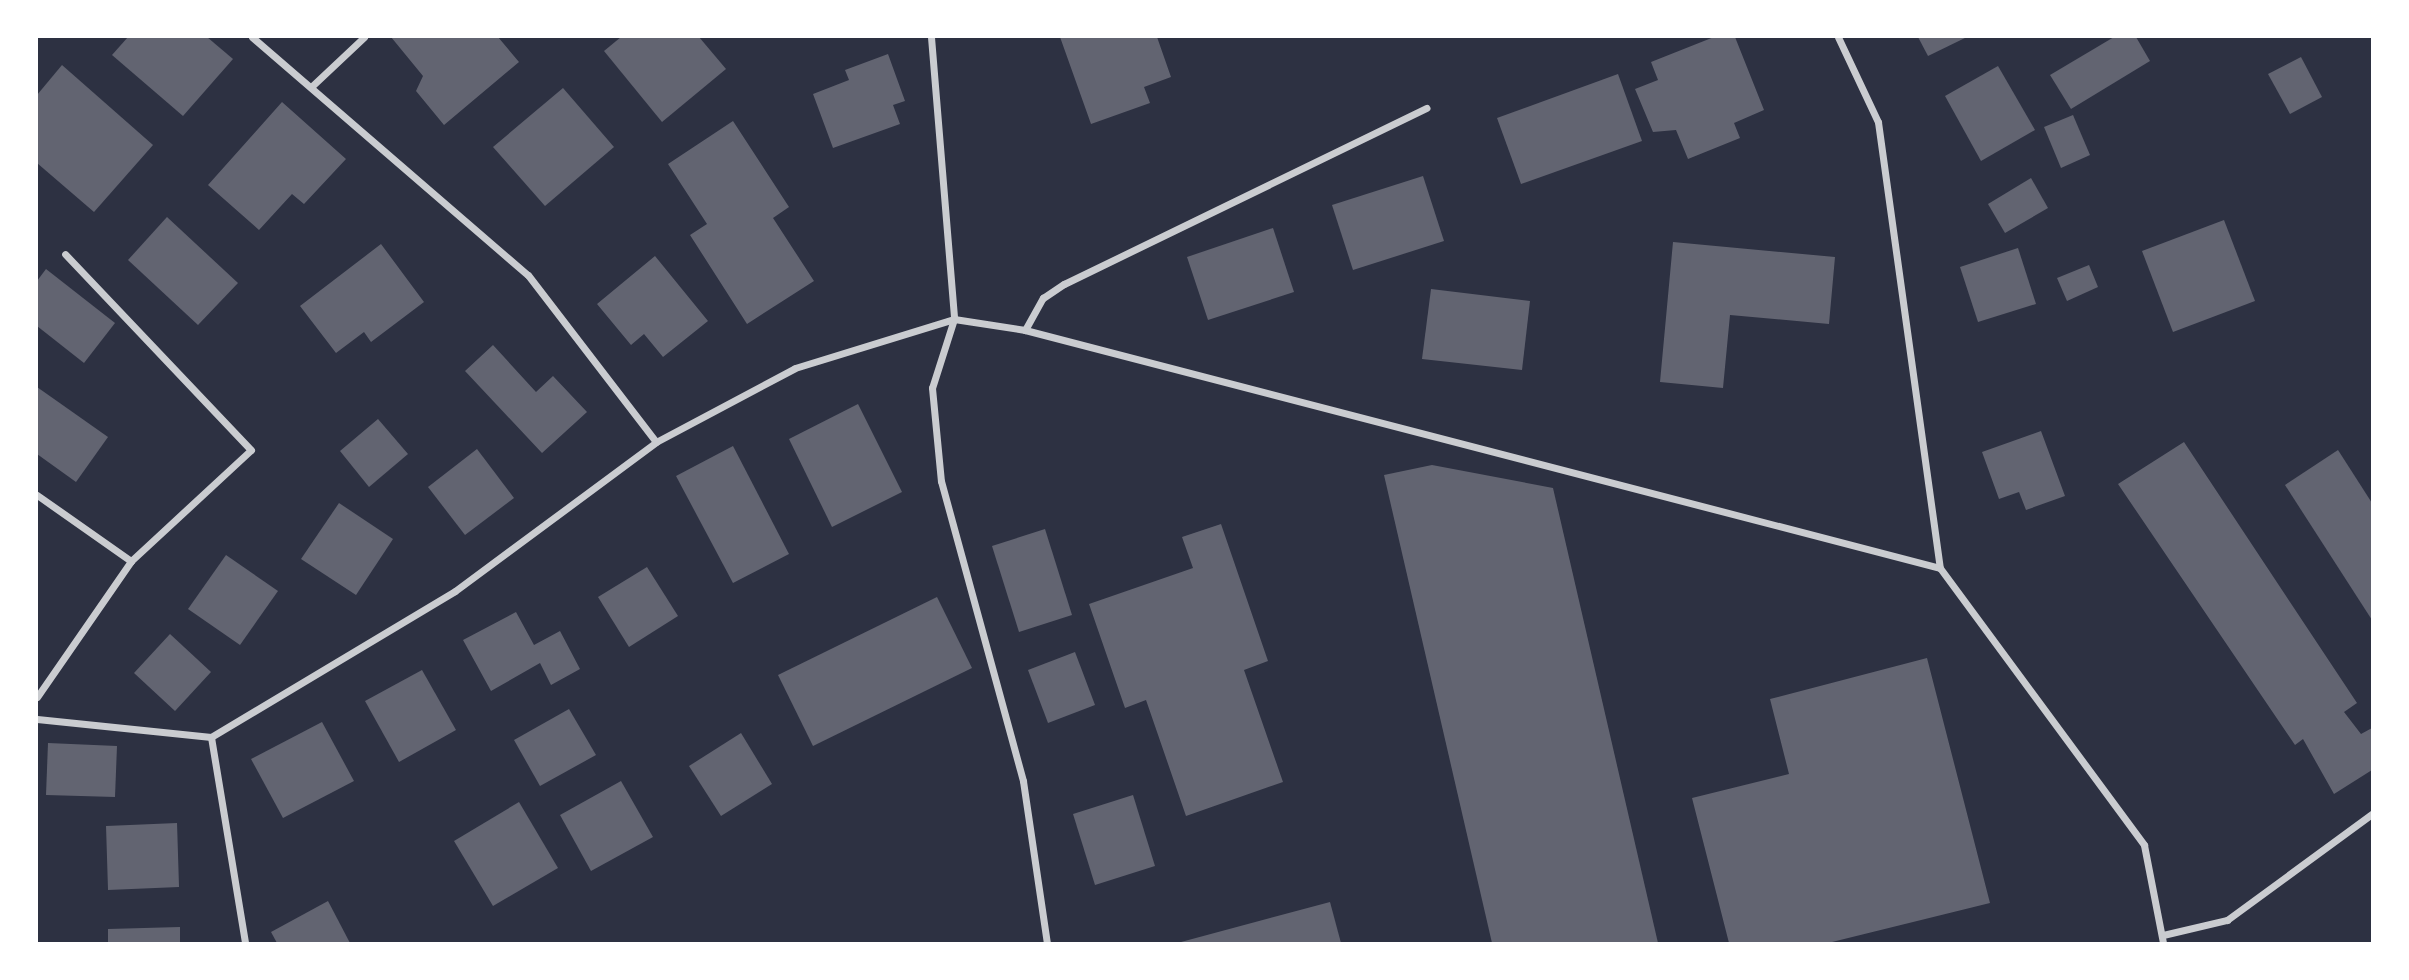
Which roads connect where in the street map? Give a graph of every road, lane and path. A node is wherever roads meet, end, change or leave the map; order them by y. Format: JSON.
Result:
{"nodes":[{"id":1,"x":252,"y":37,"type":"edge"},
{"id":2,"x":364,"y":37,"type":"edge"},
{"id":3,"x":931,"y":37,"type":"edge"},
{"id":4,"x":1838,"y":37,"type":"edge"},
{"id":5,"x":311,"y":87,"type":"junction"},
{"id":6,"x":1426,"y":108,"type":"dead end"},
{"id":7,"x":65,"y":254,"type":"dead end"},
{"id":8,"x":954,"y":319,"type":"junction"},
{"id":9,"x":1025,"y":330,"type":"junction"},
{"id":10,"x":656,"y":442,"type":"junction"},
{"id":11,"x":37,"y":495,"type":"edge"},
{"id":12,"x":131,"y":561,"type":"junction"},
{"id":13,"x":1940,"y":568,"type":"junction"},
{"id":14,"x":37,"y":697,"type":"edge"},
{"id":15,"x":37,"y":719,"type":"edge"},
{"id":16,"x":211,"y":737,"type":"junction"},
{"id":17,"x":2372,"y":814,"type":"edge"},
{"id":18,"x":2163,"y":939,"type":"edge"},
{"id":19,"x":244,"y":943,"type":"edge"},
{"id":20,"x":1047,"y":943,"type":"edge"}],
"edges":[{"from":1,"to":5,"type":"street"},
{"from":2,"to":5,"type":"street"},
{"from":3,"to":8,"type":"street"},
{"from":4,"to":13,"type":"street"},
{"from":5,"to":10,"type":"street"},
{"from":6,"to":9,"type":"street"},
{"from":7,"to":12,"type":"street"},
{"from":8,"to":9,"type":"street"},
{"from":8,"to":10,"type":"street"},
{"from":8,"to":20,"type":"street"},
{"from":9,"to":13,"type":"street"},
{"from":10,"to":16,"type":"street"},
{"from":11,"to":12,"type":"street"},
{"from":12,"to":14,"type":"street"},
{"from":13,"to":18,"type":"street"},
{"from":15,"to":16,"type":"street"},
{"from":16,"to":19,"type":"street"},
{"from":17,"to":18,"type":"street"}]}
